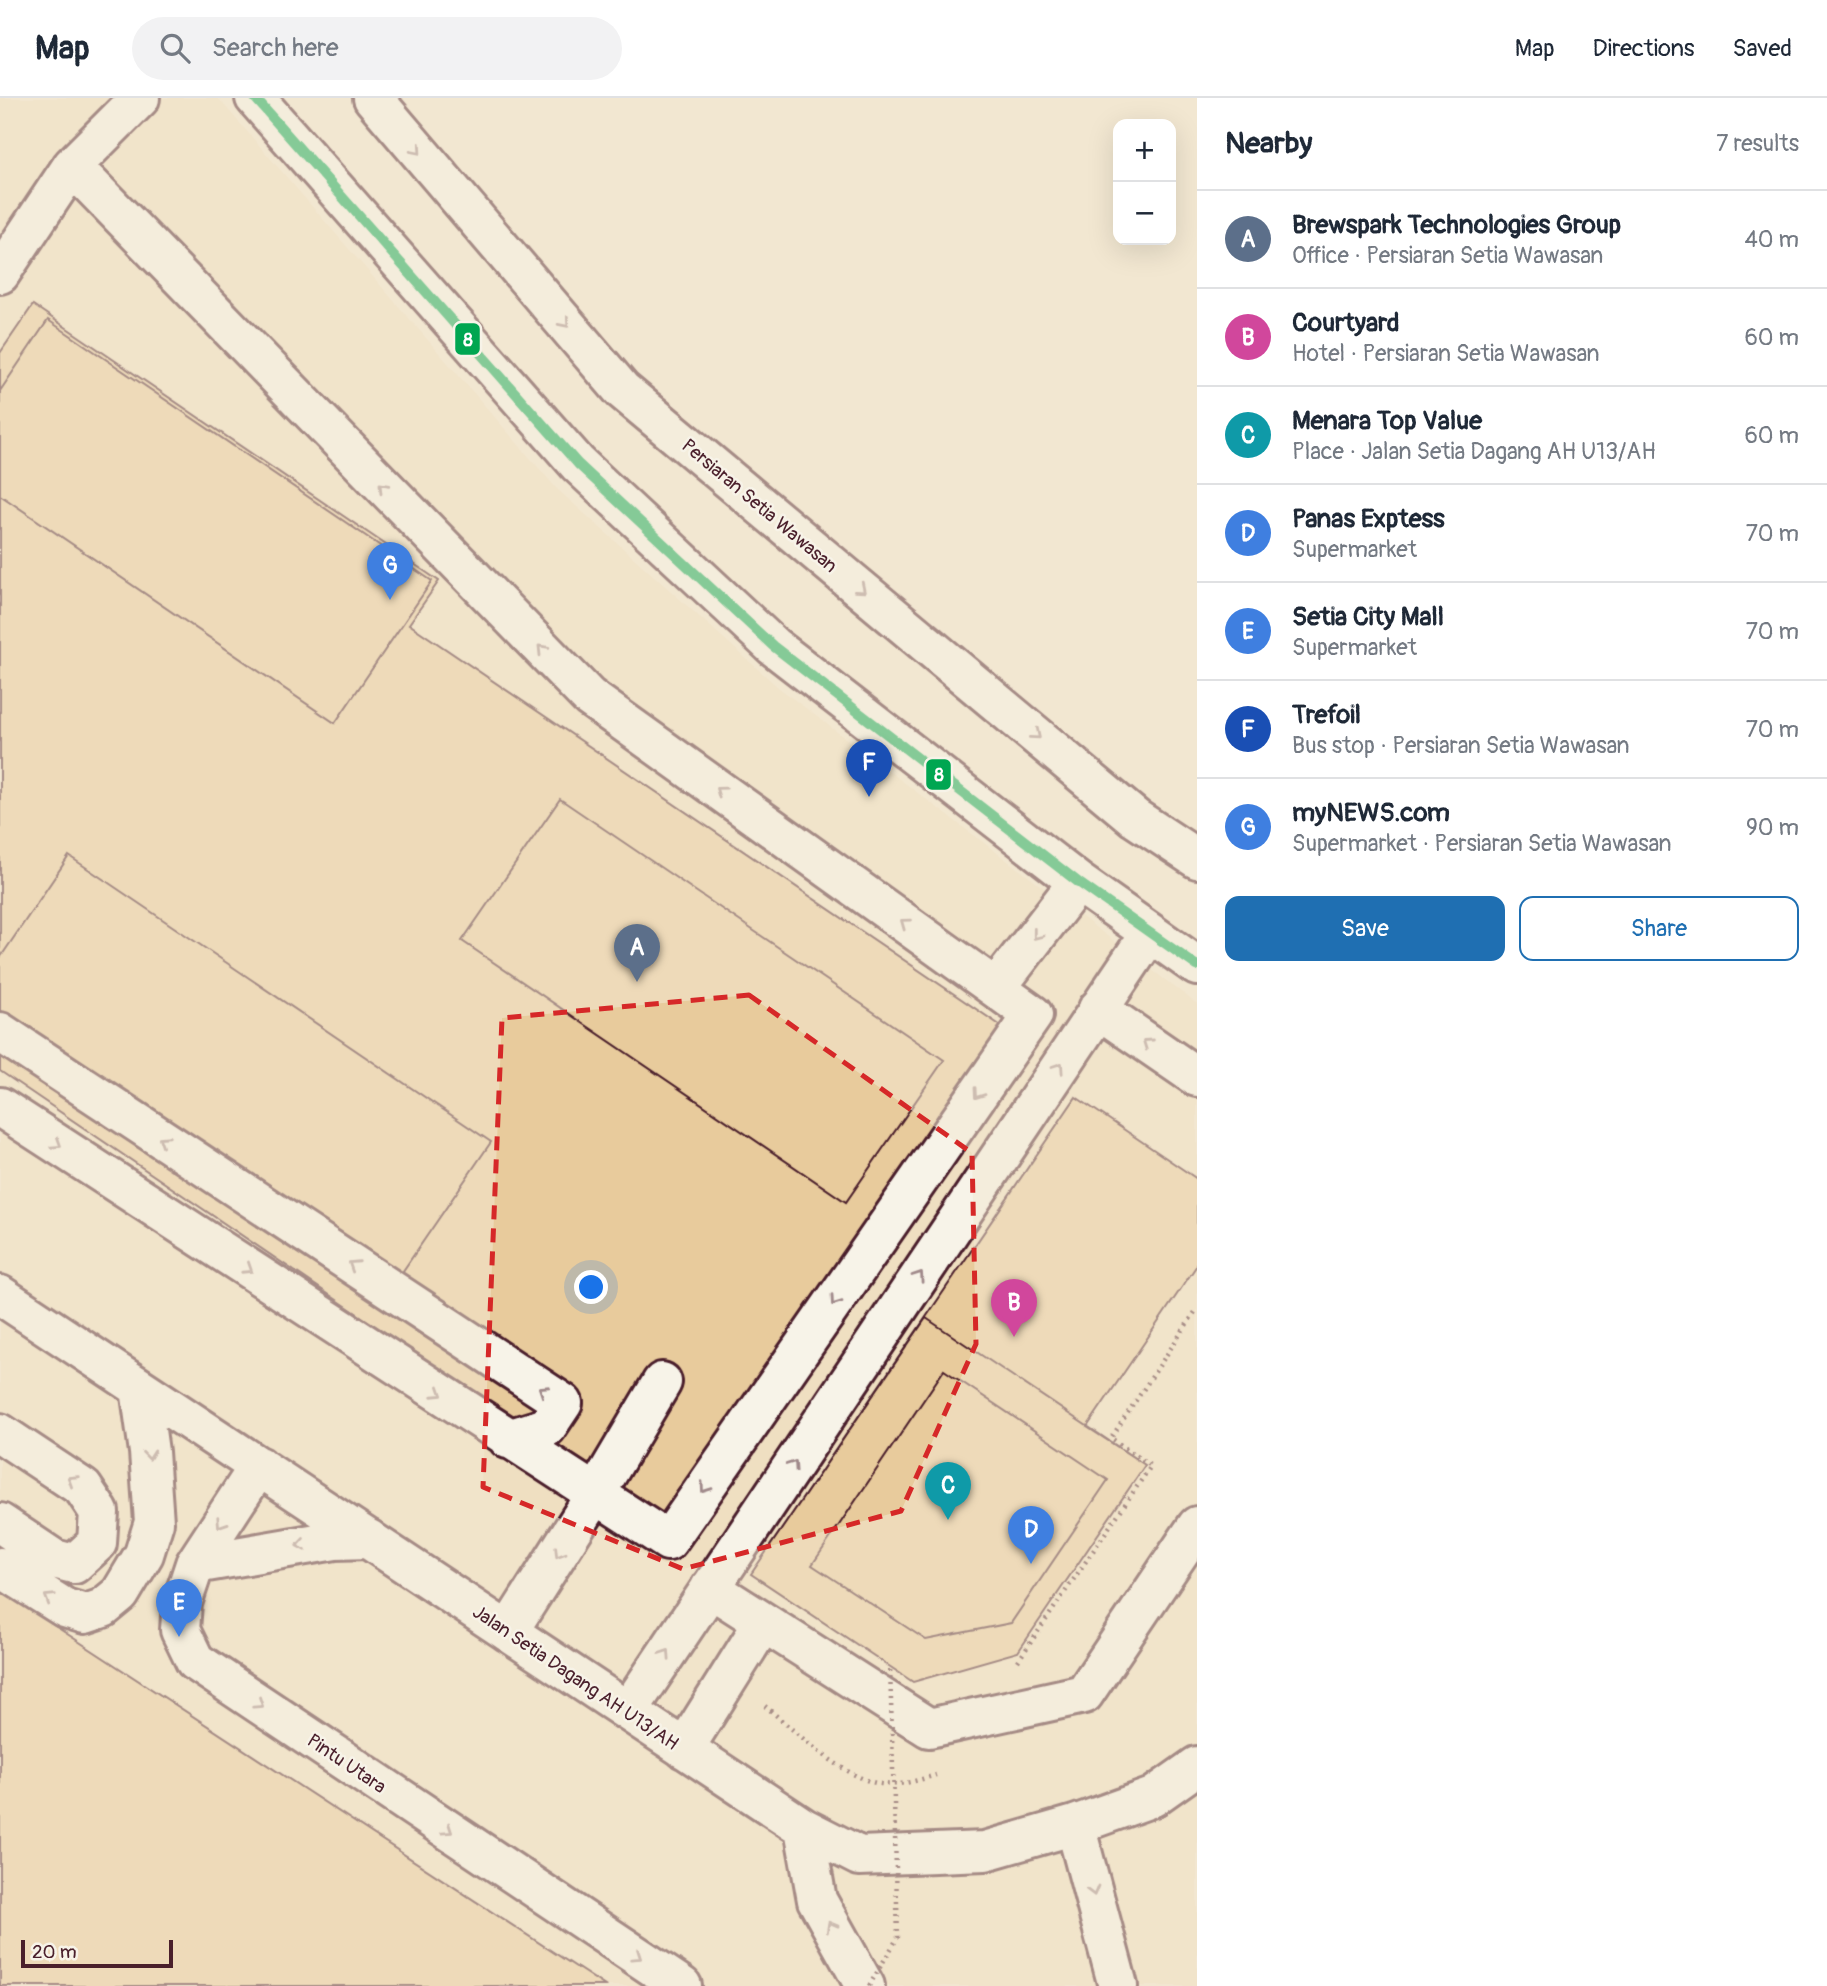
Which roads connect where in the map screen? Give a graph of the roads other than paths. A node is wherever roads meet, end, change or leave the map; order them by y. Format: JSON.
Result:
{"nodes":[{"id":1,"x":140,"y":98,"type":"edge"},
{"id":2,"x":255,"y":98,"type":"edge"},
{"id":3,"x":373,"y":98,"type":"edge"},
{"id":4,"x":72,"y":166,"type":"junction"},
{"id":5,"x":0,"y":274,"type":"edge"},
{"id":6,"x":1197,"y":859,"type":"edge"},
{"id":7,"x":1078,"y":882,"type":"junction"},
{"id":8,"x":1150,"y":933,"type":"junction"},
{"id":9,"x":1197,"y":967,"type":"edge"},
{"id":10,"x":996,"y":988,"type":"junction"},
{"id":11,"x":1098,"y":1009,"type":"junction"},
{"id":12,"x":0,"y":1032,"type":"edge"},
{"id":13,"x":1197,"y":1077,"type":"edge"},
{"id":14,"x":0,"y":1107,"type":"edge"},
{"id":15,"x":0,"y":1295,"type":"edge"},
{"id":16,"x":662,"y":1382,"type":"dead end"},
{"id":17,"x":140,"y":1388,"type":"junction"},
{"id":18,"x":0,"y":1433,"type":"edge"},
{"id":19,"x":508,"y":1439,"type":"junction"},
{"id":20,"x":259,"y":1466,"type":"junction"},
{"id":21,"x":595,"y":1495,"type":"junction"},
{"id":22,"x":0,"y":1523,"type":"edge"},
{"id":23,"x":1197,"y":1525,"type":"edge"},
{"id":24,"x":369,"y":1539,"type":"junction"},
{"id":25,"x":195,"y":1563,"type":"junction"},
{"id":26,"x":0,"y":1567,"type":"edge"},
{"id":27,"x":710,"y":1588,"type":"junction"},
{"id":28,"x":774,"y":1617,"type":"junction"},
{"id":29,"x":508,"y":1632,"type":"junction"},
{"id":30,"x":628,"y":1711,"type":"junction"},
{"id":31,"x":684,"y":1749,"type":"junction"},
{"id":32,"x":1197,"y":1766,"type":"edge"},
{"id":33,"x":1075,"y":1825,"type":"junction"},
{"id":34,"x":804,"y":1828,"type":"junction"},
{"id":35,"x":682,"y":1986,"type":"edge"},
{"id":36,"x":867,"y":1986,"type":"edge"},
{"id":37,"x":1118,"y":1986,"type":"edge"}],
"edges":[{"from":1,"to":4,"type":"street"},
{"from":2,"to":7,"type":"street"},
{"from":3,"to":6,"type":"street","name":"Persiaran Setia Wawasan","one_way":true},
{"from":4,"to":5,"type":"street"},
{"from":10,"to":4,"type":"street","one_way":true},
{"from":7,"to":8,"type":"street"},
{"from":7,"to":10,"type":"street","one_way":true},
{"from":8,"to":9,"type":"street"},
{"from":8,"to":11,"type":"street"},
{"from":10,"to":21,"type":"street","one_way":true},
{"from":13,"to":11,"type":"street","one_way":true},
{"from":27,"to":11,"type":"street","one_way":true},
{"from":19,"to":12,"type":"street","one_way":true},
{"from":14,"to":19,"type":"street","one_way":true},
{"from":15,"to":17,"type":"street","name":"Jalan Setia Dagang AH U13/AH"},
{"from":16,"to":21,"type":"street"},
{"from":17,"to":20,"type":"street","name":"Jalan Setia Dagang AH U13/AH"},
{"from":17,"to":26,"type":"street","one_way":true},
{"from":22,"to":18,"type":"street","one_way":true},
{"from":19,"to":21,"type":"street"},
{"from":20,"to":24,"type":"street","name":"Jalan Setia Dagang AH U13/AH"},
{"from":20,"to":25,"type":"street","name":"Pintu Utara","one_way":true},
{"from":21,"to":29,"type":"street","one_way":true},
{"from":23,"to":28,"type":"street"},
{"from":24,"to":25,"type":"street","one_way":true},
{"from":24,"to":29,"type":"street","name":"Jalan Setia Dagang AH U13/AH"},
{"from":25,"to":35,"type":"street","name":"Pintu Utara","one_way":true},
{"from":27,"to":28,"type":"street"},
{"from":30,"to":27,"type":"street","one_way":true},
{"from":28,"to":31,"type":"street"},
{"from":29,"to":30,"type":"street","name":"Jalan Setia Dagang AH U13/AH"},
{"from":30,"to":31,"type":"street","name":"Jalan Setia Dagang AH U13/AH"},
{"from":31,"to":34,"type":"street","name":"Jalan Setia Dagang AH U13/AH"},
{"from":32,"to":33,"type":"street","name":"Jalan Setia Dagang AH U13/AH"},
{"from":33,"to":34,"type":"street","name":"Jalan Setia Dagang AH U13/AH"},
{"from":33,"to":37,"type":"street","one_way":true},
{"from":36,"to":34,"type":"street","one_way":true}]}
